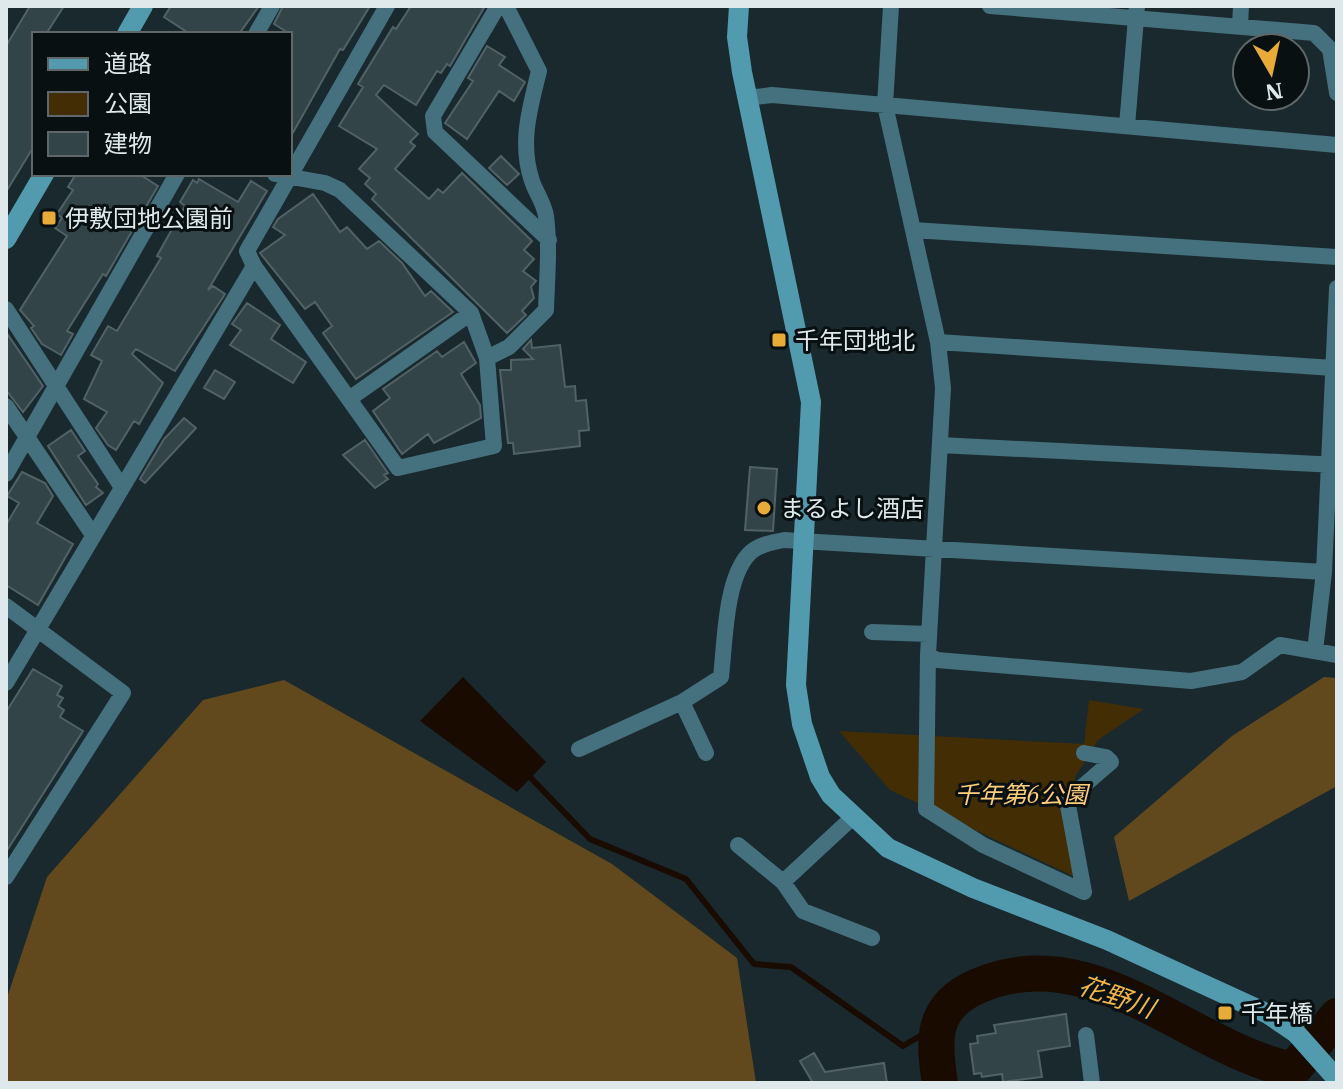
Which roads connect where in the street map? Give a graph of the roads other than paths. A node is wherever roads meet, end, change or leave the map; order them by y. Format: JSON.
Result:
{"nodes":[{"id":1,"x":143,"y":6,"type":"edge"},
{"id":2,"x":272,"y":6,"type":"edge"},
{"id":3,"x":387,"y":6,"type":"edge"},
{"id":4,"x":498,"y":6,"type":"edge"},
{"id":5,"x":506,"y":6,"type":"edge"},
{"id":6,"x":739,"y":6,"type":"edge"},
{"id":7,"x":891,"y":6,"type":"edge"},
{"id":8,"x":990,"y":6,"type":"edge"},
{"id":9,"x":1241,"y":6,"type":"edge"},
{"id":10,"x":1137,"y":12,"type":"edge"},
{"id":11,"x":1240,"y":26,"type":"junction"},
{"id":12,"x":128,"y":32,"type":"edge"},
{"id":13,"x":257,"y":32,"type":"edge"},
{"id":14,"x":1337,"y":93,"type":"edge"},
{"id":15,"x":747,"y":98,"type":"junction"},
{"id":16,"x":885,"y":105,"type":"junction"},
{"id":17,"x":1127,"y":126,"type":"junction"},
{"id":18,"x":1337,"y":145,"type":"edge"},
{"id":19,"x":292,"y":159,"type":"edge"},
{"id":20,"x":43,"y":176,"type":"edge"},
{"id":21,"x":176,"y":176,"type":"edge"},
{"id":22,"x":282,"y":176,"type":"edge"},
{"id":23,"x":286,"y":176,"type":"edge"},
{"id":24,"x":913,"y":230,"type":"junction"},
{"id":25,"x":6,"y":239,"type":"edge"},
{"id":26,"x":549,"y":240,"type":"junction"},
{"id":27,"x":1337,"y":257,"type":"edge"},
{"id":28,"x":254,"y":266,"type":"junction"},
{"id":29,"x":1337,"y":288,"type":"edge"},
{"id":30,"x":6,"y":309,"type":"edge"},
{"id":31,"x":471,"y":313,"type":"junction"},
{"id":32,"x":938,"y":342,"type":"junction"},
{"id":33,"x":487,"y":358,"type":"junction"},
{"id":34,"x":1333,"y":368,"type":"junction"},
{"id":35,"x":57,"y":386,"type":"junction"},
{"id":36,"x":349,"y":399,"type":"junction"},
{"id":37,"x":6,"y":406,"type":"edge"},
{"id":38,"x":27,"y":438,"type":"junction"},
{"id":39,"x":940,"y":445,"type":"junction"},
{"id":40,"x":1332,"y":464,"type":"edge"},
{"id":41,"x":6,"y":474,"type":"edge"},
{"id":42,"x":121,"y":486,"type":"junction"},
{"id":43,"x":93,"y":535,"type":"junction"},
{"id":44,"x":803,"y":541,"type":"junction"},
{"id":45,"x":935,"y":549,"type":"junction"},
{"id":46,"x":1324,"y":572,"type":"junction"},
{"id":47,"x":6,"y":606,"type":"edge"},
{"id":48,"x":36,"y":631,"type":"junction"},
{"id":49,"x":872,"y":632,"type":"dead end"},
{"id":50,"x":929,"y":634,"type":"junction"},
{"id":51,"x":1315,"y":651,"type":"junction"},
{"id":52,"x":928,"y":655,"type":"junction"},
{"id":53,"x":1337,"y":655,"type":"edge"},
{"id":54,"x":6,"y":683,"type":"edge"},
{"id":55,"x":682,"y":702,"type":"junction"},
{"id":56,"x":579,"y":749,"type":"dead end"},
{"id":57,"x":706,"y":753,"type":"dead end"},
{"id":58,"x":1084,"y":753,"type":"dead end"},
{"id":59,"x":853,"y":817,"type":"junction"},
{"id":60,"x":738,"y":845,"type":"dead end"},
{"id":61,"x":9,"y":866,"type":"edge"},
{"id":62,"x":783,"y":882,"type":"junction"},
{"id":63,"x":872,"y":938,"type":"dead end"},
{"id":64,"x":1086,"y":1035,"type":"dead end"},
{"id":65,"x":1336,"y":1079,"type":"edge"},
{"id":66,"x":1092,"y":1083,"type":"edge"}],
"edges":[{"from":1,"to":12,"type":"street"},
{"from":2,"to":13,"type":"street"},
{"from":3,"to":19,"type":"street"},
{"from":4,"to":26,"type":"street"},
{"from":5,"to":26,"type":"street"},
{"from":6,"to":15,"type":"street"},
{"from":7,"to":16,"type":"street"},
{"from":8,"to":10,"type":"street"},
{"from":9,"to":11,"type":"street"},
{"from":10,"to":11,"type":"street"},
{"from":10,"to":17,"type":"street"},
{"from":11,"to":14,"type":"street"},
{"from":15,"to":16,"type":"street"},
{"from":15,"to":44,"type":"street"},
{"from":16,"to":17,"type":"street"},
{"from":16,"to":24,"type":"street"},
{"from":17,"to":18,"type":"street"},
{"from":20,"to":25,"type":"street"},
{"from":21,"to":35,"type":"street"},
{"from":22,"to":28,"type":"street"},
{"from":23,"to":31,"type":"street"},
{"from":24,"to":27,"type":"street"},
{"from":24,"to":32,"type":"street"},
{"from":26,"to":33,"type":"street"},
{"from":28,"to":36,"type":"street"},
{"from":28,"to":42,"type":"street"},
{"from":29,"to":34,"type":"street"},
{"from":30,"to":35,"type":"street"},
{"from":31,"to":33,"type":"street"},
{"from":31,"to":36,"type":"street"},
{"from":32,"to":34,"type":"street"},
{"from":32,"to":39,"type":"street"},
{"from":33,"to":36,"type":"street"},
{"from":34,"to":40,"type":"street"},
{"from":35,"to":38,"type":"street"},
{"from":35,"to":42,"type":"street"},
{"from":37,"to":38,"type":"street"},
{"from":38,"to":41,"type":"street"},
{"from":38,"to":43,"type":"street"},
{"from":39,"to":40,"type":"street"},
{"from":39,"to":45,"type":"street"},
{"from":40,"to":46,"type":"street"},
{"from":42,"to":43,"type":"street"},
{"from":43,"to":48,"type":"street"},
{"from":44,"to":45,"type":"street"},
{"from":44,"to":55,"type":"street"},
{"from":44,"to":59,"type":"street"},
{"from":45,"to":46,"type":"street"},
{"from":45,"to":50,"type":"street"},
{"from":46,"to":51,"type":"street"},
{"from":47,"to":48,"type":"street"},
{"from":48,"to":54,"type":"street"},
{"from":48,"to":61,"type":"street"},
{"from":49,"to":50,"type":"street"},
{"from":50,"to":52,"type":"street"},
{"from":51,"to":52,"type":"street"},
{"from":51,"to":53,"type":"street"},
{"from":52,"to":58,"type":"street"},
{"from":55,"to":56,"type":"street"},
{"from":55,"to":57,"type":"street"},
{"from":59,"to":62,"type":"street"},
{"from":59,"to":65,"type":"street"},
{"from":60,"to":62,"type":"street"},
{"from":62,"to":63,"type":"street"},
{"from":64,"to":66,"type":"street"}]}
